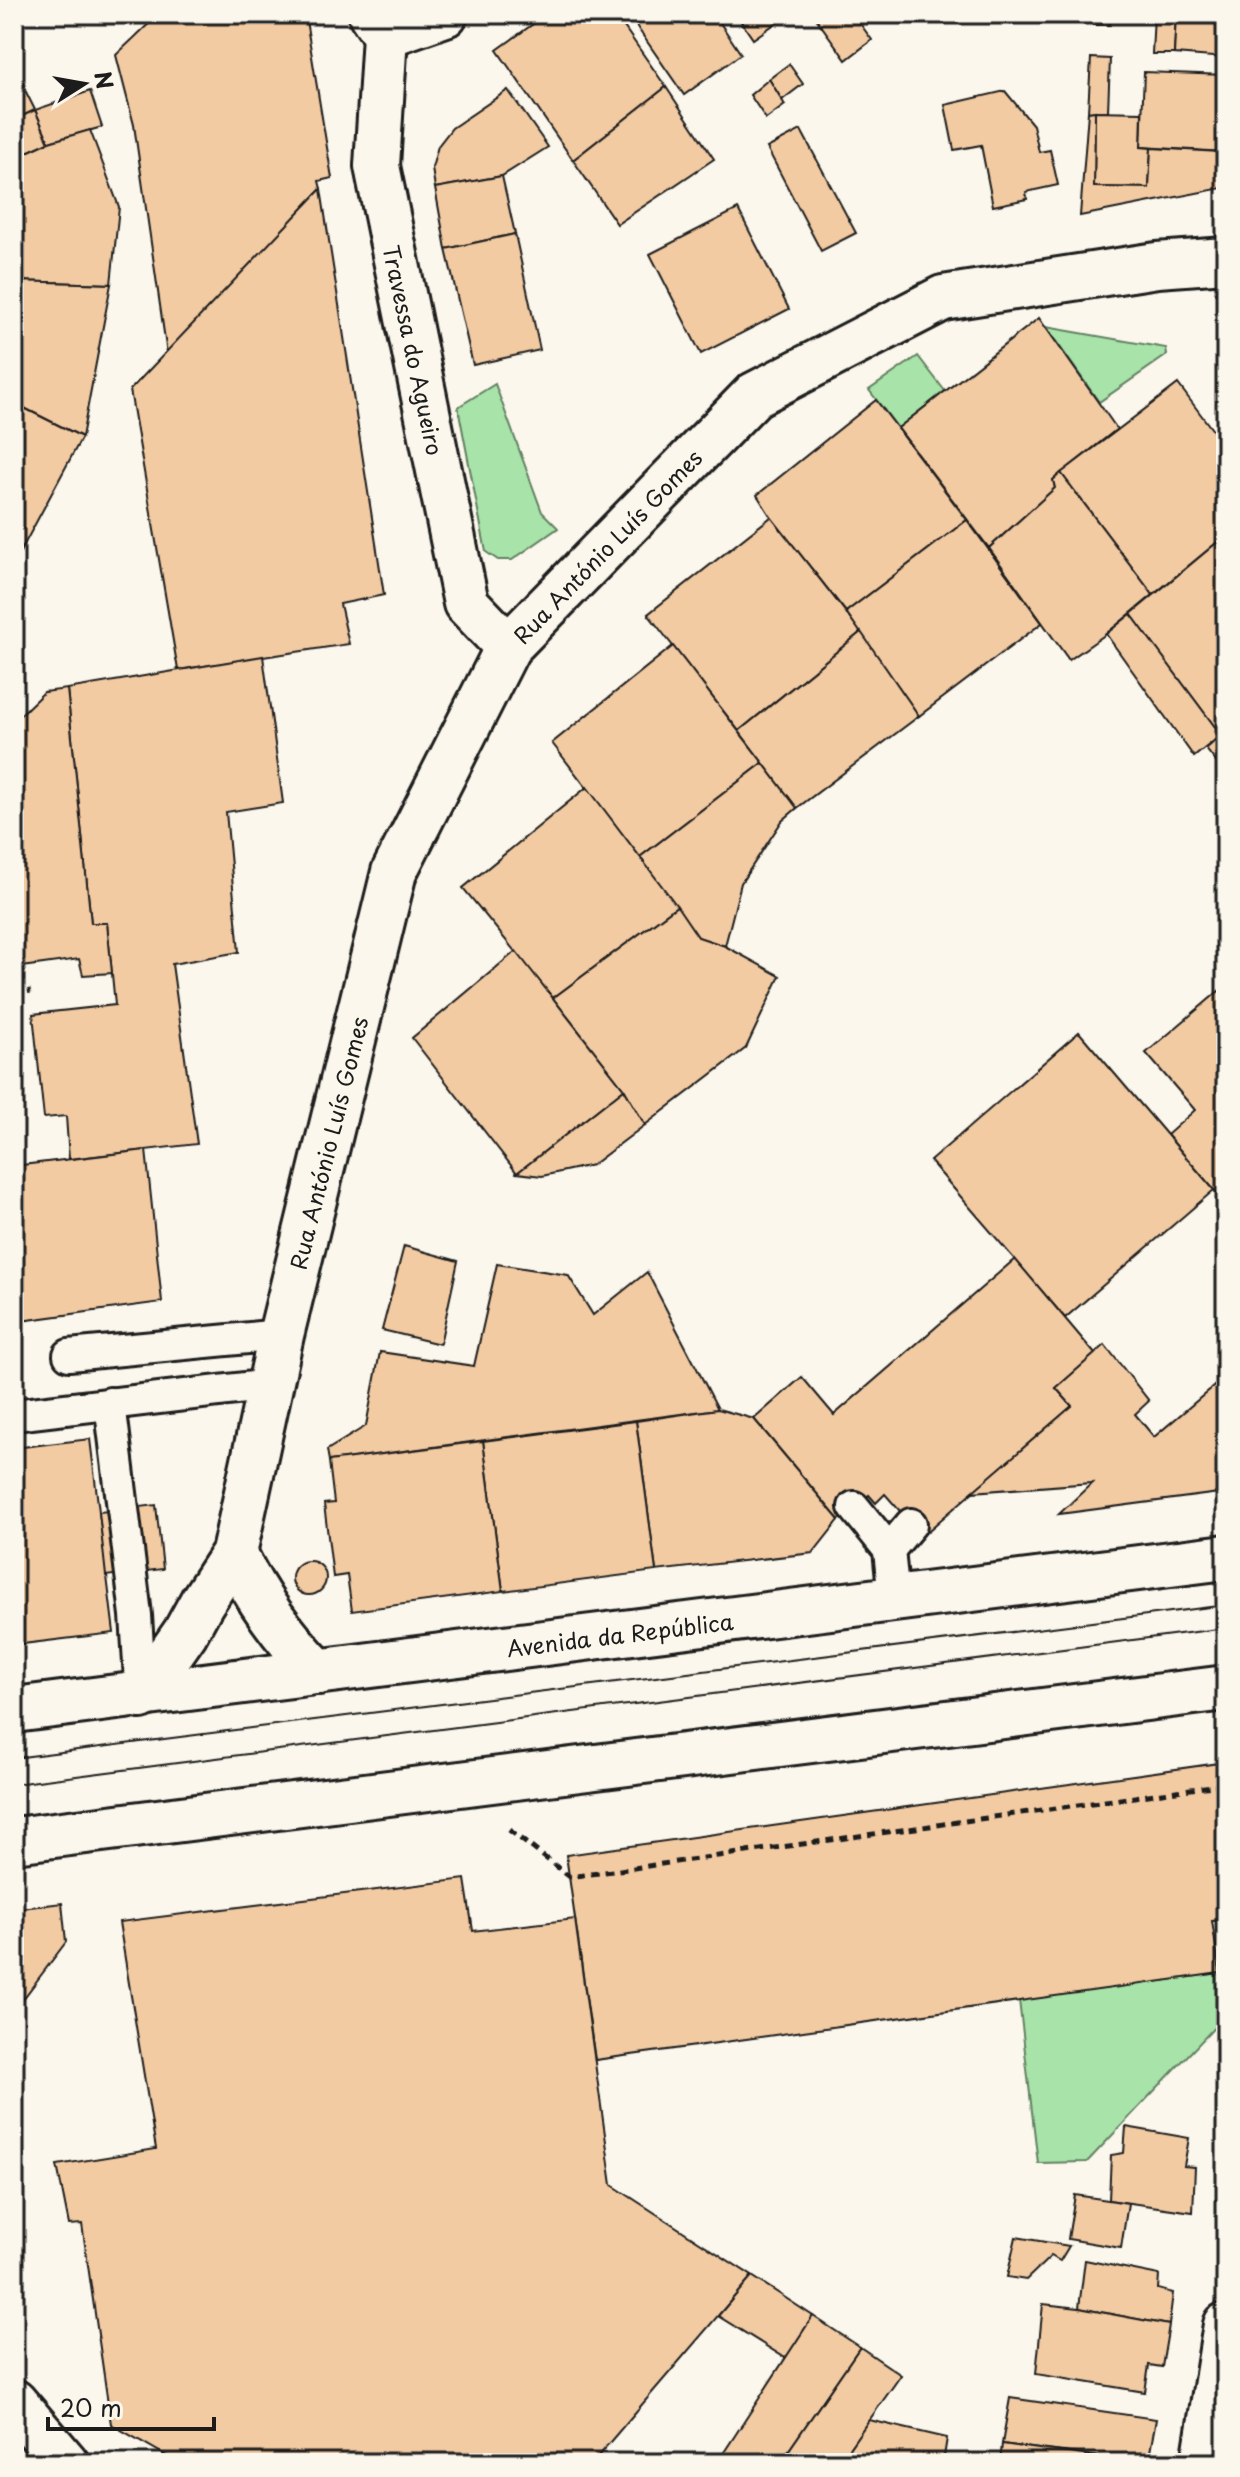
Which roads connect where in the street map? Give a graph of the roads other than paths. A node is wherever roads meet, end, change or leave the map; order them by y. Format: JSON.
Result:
{"nodes":[{"id":1,"x":445,"y":14,"type":"edge"},
{"id":2,"x":378,"y":24,"type":"edge"},
{"id":3,"x":1226,"y":260,"type":"edge"},
{"id":4,"x":508,"y":647,"type":"junction"},
{"id":5,"x":281,"y":1335,"type":"junction"},
{"id":6,"x":69,"y":1355,"type":"dead end"},
{"id":7,"x":271,"y":1385,"type":"junction"},
{"id":8,"x":110,"y":1403,"type":"junction"},
{"id":9,"x":14,"y":1415,"type":"edge"},
{"id":10,"x":854,"y":1507,"type":"dead end"},
{"id":11,"x":911,"y":1524,"type":"dead end"},
{"id":12,"x":889,"y":1550,"type":"junction"},
{"id":13,"x":234,"y":1553,"type":"junction"},
{"id":14,"x":1226,"y":1557,"type":"edge"},
{"id":15,"x":894,"y":1599,"type":"junction"},
{"id":16,"x":318,"y":1672,"type":"junction"},
{"id":17,"x":1226,"y":1688,"type":"edge"},
{"id":18,"x":141,"y":1696,"type":"junction"},
{"id":19,"x":14,"y":1710,"type":"edge"},
{"id":20,"x":14,"y":1840,"type":"edge"},
{"id":21,"x":1226,"y":2325,"type":"edge"},
{"id":22,"x":14,"y":2402,"type":"edge"},
{"id":23,"x":66,"y":2463,"type":"edge"},
{"id":24,"x":1204,"y":2463,"type":"edge"}],
"edges":[{"from":1,"to":2,"type":"street"},
{"from":2,"to":4,"type":"street","name":"Travessa do Agueiro"},
{"from":3,"to":4,"type":"street","name":"Rua António Luís Gomes"},
{"from":4,"to":5,"type":"street","name":"Rua António Luís Gomes"},
{"from":5,"to":6,"type":"lane"},
{"from":5,"to":7,"type":"street","name":"Rua António Luís Gomes"},
{"from":7,"to":8,"type":"lane"},
{"from":7,"to":13,"type":"street","name":"Rua António Luís Gomes"},
{"from":8,"to":9,"type":"lane"},
{"from":8,"to":18,"type":"lane"},
{"from":10,"to":12,"type":"lane"},
{"from":11,"to":12,"type":"lane"},
{"from":12,"to":15,"type":"lane"},
{"from":13,"to":16,"type":"street"},
{"from":13,"to":18,"type":"street","name":"Rua António Luís Gomes"},
{"from":14,"to":15,"type":"street","name":"Avenida da República"},
{"from":15,"to":16,"type":"street","name":"Avenida da República"},
{"from":16,"to":18,"type":"street","name":"Avenida da República"},
{"from":17,"to":20,"type":"street"},
{"from":18,"to":19,"type":"street","name":"Avenida da República"},
{"from":21,"to":24,"type":"street"},
{"from":22,"to":23,"type":"street"}]}
